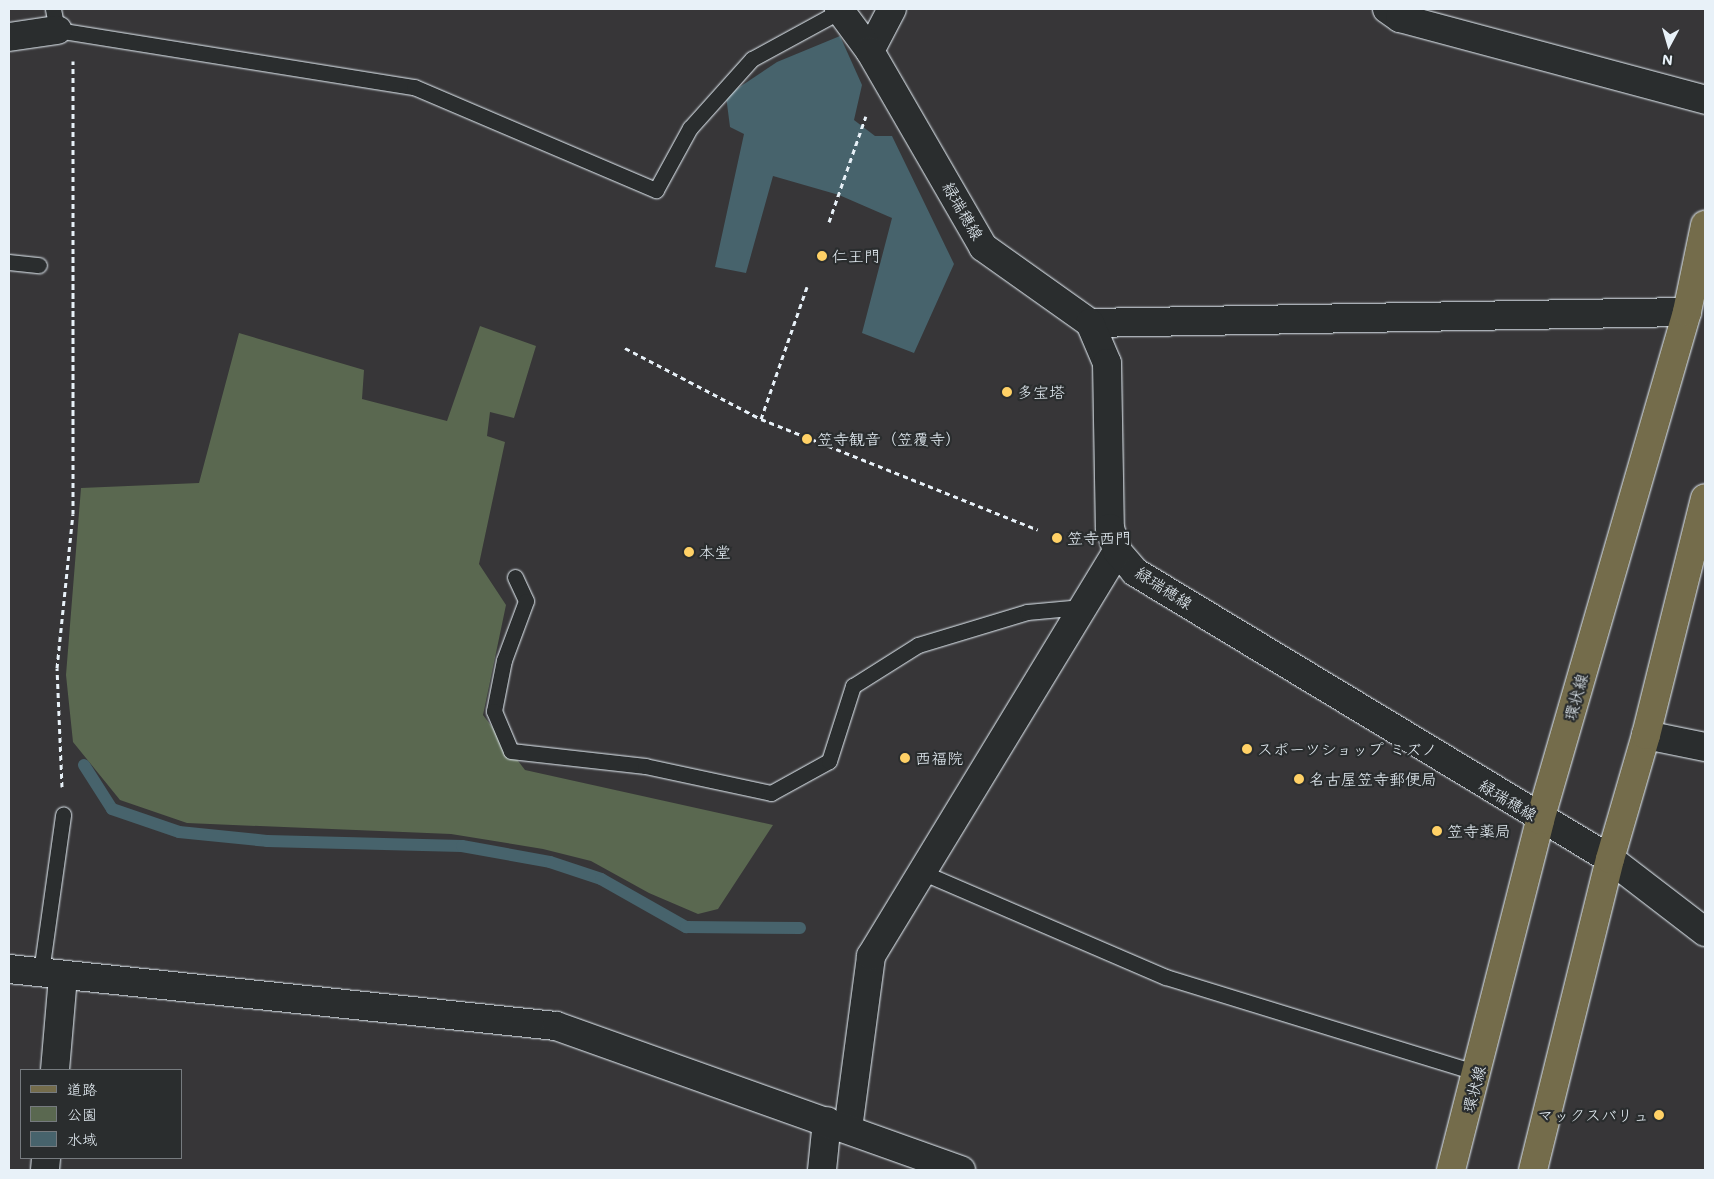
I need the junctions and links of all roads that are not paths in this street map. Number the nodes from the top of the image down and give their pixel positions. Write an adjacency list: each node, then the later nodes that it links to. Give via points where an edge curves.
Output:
1 (892, 9): 6 (street)
2 (1387, 9): 7 (street, via 1400,18)
3 (839, 10): 4 (lane, via 752,58 690,128 656,190 414,87); 6 (street, 緑瑞穂線)
4 (61, 24): 5 (street)
5 (9, 37)
6 (870, 51): 12 (street, 緑瑞穂線, via 983,247)
7 (1705, 100)
8 (1705, 225): 11 (main road, 環状線)
9 (9, 262): 10 (lane)
10 (39, 265)
11 (1687, 312): 12 (street); 20 (main road, 環状線)
12 (1090, 323): 14 (street, 緑瑞穂線, via 1107,363 1110,528)
13 (1705, 498): 17 (main road)
14 (1117, 551): 16 (street); 20 (street, 緑瑞穂線, via 1135,572)
15 (515, 577): 16 (lane, via 526,600 504,660 494,711 510,751 645,766 771,793 829,761 853,686 918,645 1027,612)
16 (1082, 608): 22 (street)
17 (1646, 735): 18 (street); 21 (main road)
18 (1705, 747)
19 (63, 815): 25 (lane)
20 (1540, 820): 21 (street, 緑瑞穂線); 27 (main road, 環状線)
21 (1610, 859): 23 (street, 緑瑞穂線); 32 (main road)
22 (924, 873): 27 (lane, via 1166,977); 28 (street, via 871,956)
23 (1705, 932)
24 (9, 969): 25 (street)
25 (52, 974): 26 (street); 28 (street, via 556,1026)
26 (55, 1069)
27 (1478, 1072): 31 (main road, 環状線)
28 (837, 1125): 29 (street); 30 (street)
29 (822, 1170)
30 (961, 1170)
31 (1451, 1170)
32 (1533, 1170)

